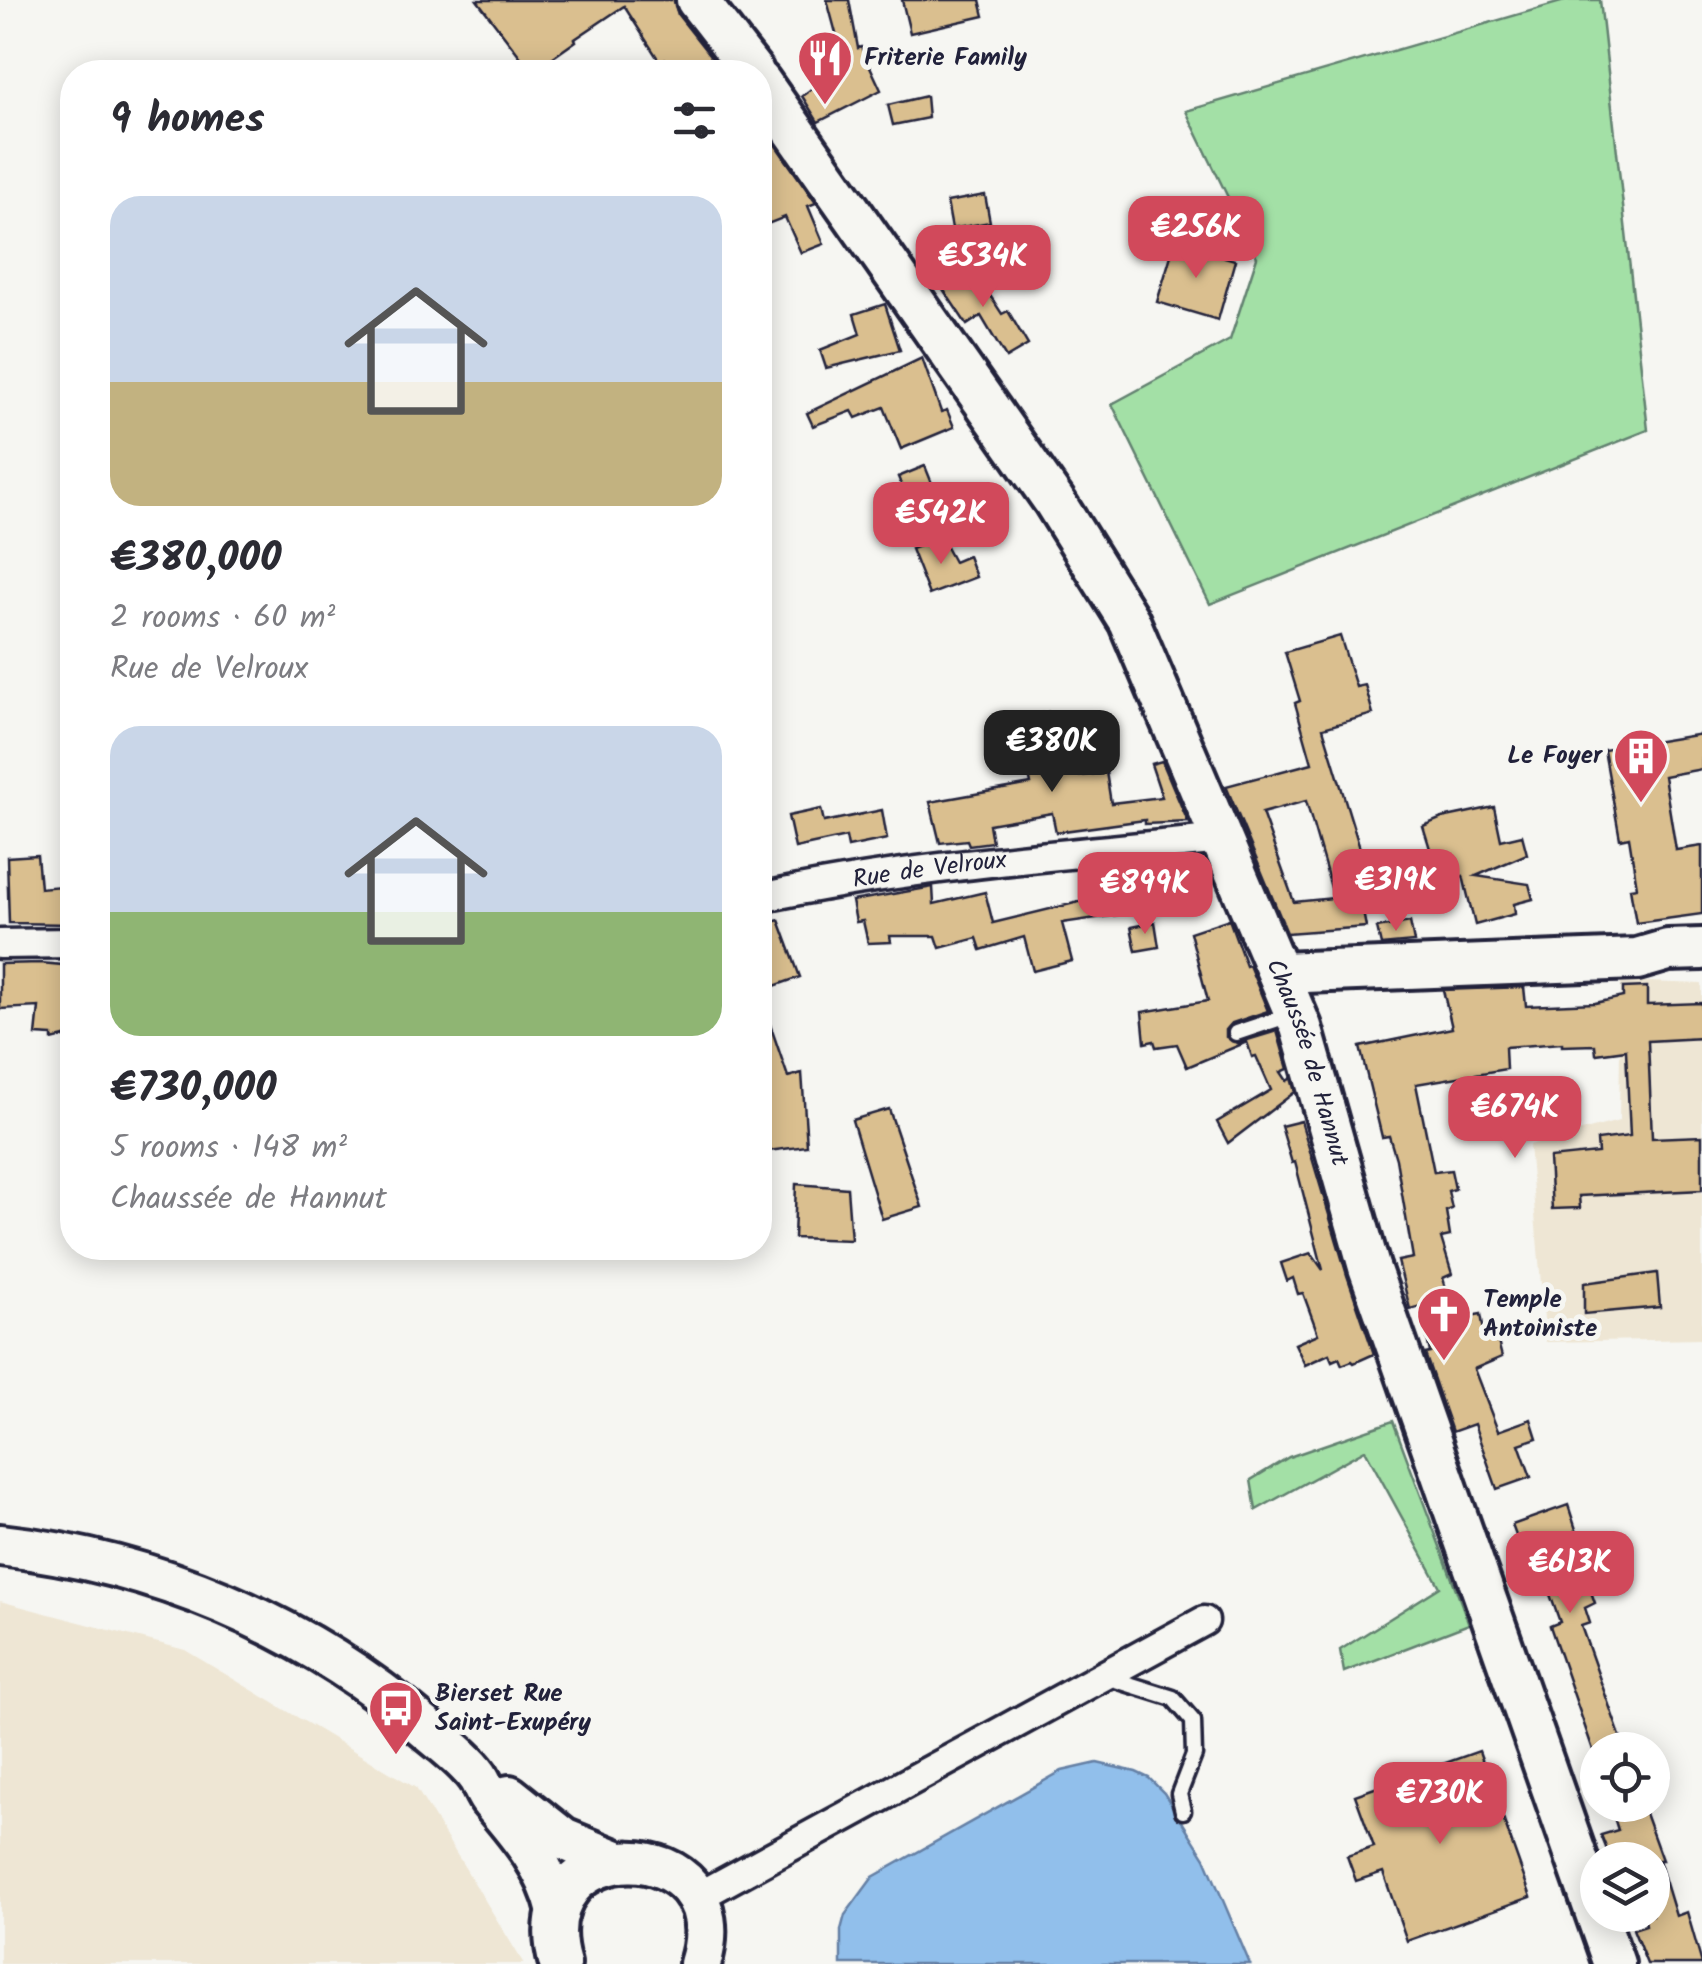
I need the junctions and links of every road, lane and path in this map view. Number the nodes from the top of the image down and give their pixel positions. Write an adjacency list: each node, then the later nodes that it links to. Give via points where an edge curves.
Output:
1 (697, 0): 2 (main road)
2 (744, 60)
3 (772, 99): 4 (main road, Chaussée de Hannut, via 1054,501 1129,621)
4 (1222, 839): 5 (street, Rue de Velroux, via 966,862); 11 (main road, Chaussée de Hannut)
5 (772, 895)
6 (60, 943): 7 (street)
7 (0, 944)
8 (1702, 948): 9 (main road)
9 (1637, 959): 10 (main road, via 1667,971); 11 (main road)
10 (1702, 970)
11 (1279, 973): 12 (main road, Chaussée de Hannut)
12 (1296, 1012): 13 (lane); 24 (main road, Chaussée de Hannut, via 1369,1267)
13 (1236, 1034)
14 (0, 1545): 17 (main road, via 130,1570 256,1618 376,1690)
15 (1204, 1620): 16 (street)
16 (1103, 1676): 18 (lane, via 1173,1698 1193,1721 1194,1756 1179,1794); 20 (street)
17 (480, 1780): 19 (main road, via 495,1784 578,1848); 21 (main road, via 545,1872)
18 (1182, 1811)
19 (617, 1861): 20 (main road, via 671,1871); 21 (main road, via 580,1878)
20 (696, 1898): 23 (main road, via 704,1922)
21 (558, 1912): 22 (main road)
22 (560, 1964)
23 (700, 1964)
24 (1614, 1964)

